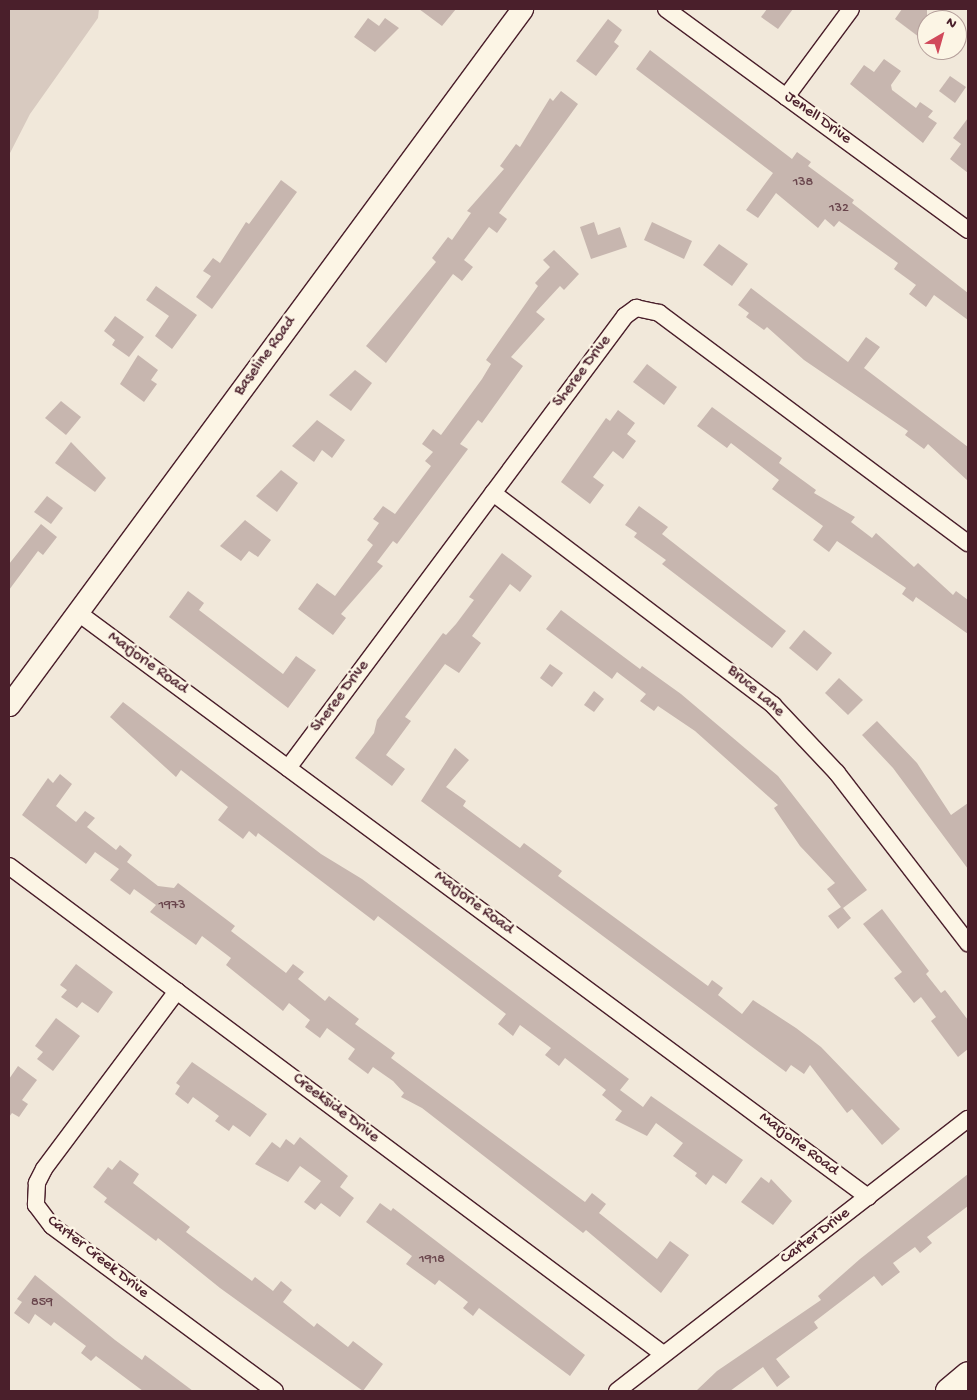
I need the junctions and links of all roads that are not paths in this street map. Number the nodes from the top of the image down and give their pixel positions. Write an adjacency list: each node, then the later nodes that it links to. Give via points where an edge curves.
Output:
1 (522, 9): 8 (street, Baseline Road)
2 (666, 9): 4 (street, Jenell Drive)
3 (851, 9): 4 (street)
4 (786, 97): 5 (street, Jenell Drive)
5 (968, 230)
6 (493, 493): 7 (street, Sheree Drive, via 624,316 647,308); 10 (street, Sheree Drive); 12 (street, Bruce Lane, via 773,705 837,773)
7 (968, 543)
8 (77, 612): 9 (street, Baseline Road); 10 (street, Marjorie Road)
9 (9, 705)
10 (288, 768): 15 (street, Marjorie Road)
11 (9, 866): 13 (street, Creekside Drive)
12 (968, 943)
13 (177, 991): 16 (street, Creekside Drive); 18 (street, Carter Creek Drive, via 44,1169 37,1183 36,1206 52,1226)
14 (968, 1118): 15 (street, Carter Drive)
15 (868, 1197): 16 (street, Carter Drive)
16 (662, 1353): 19 (street)
17 (968, 1374): 20 (main road)
18 (275, 1391)
19 (617, 1391)
20 (948, 1391)

